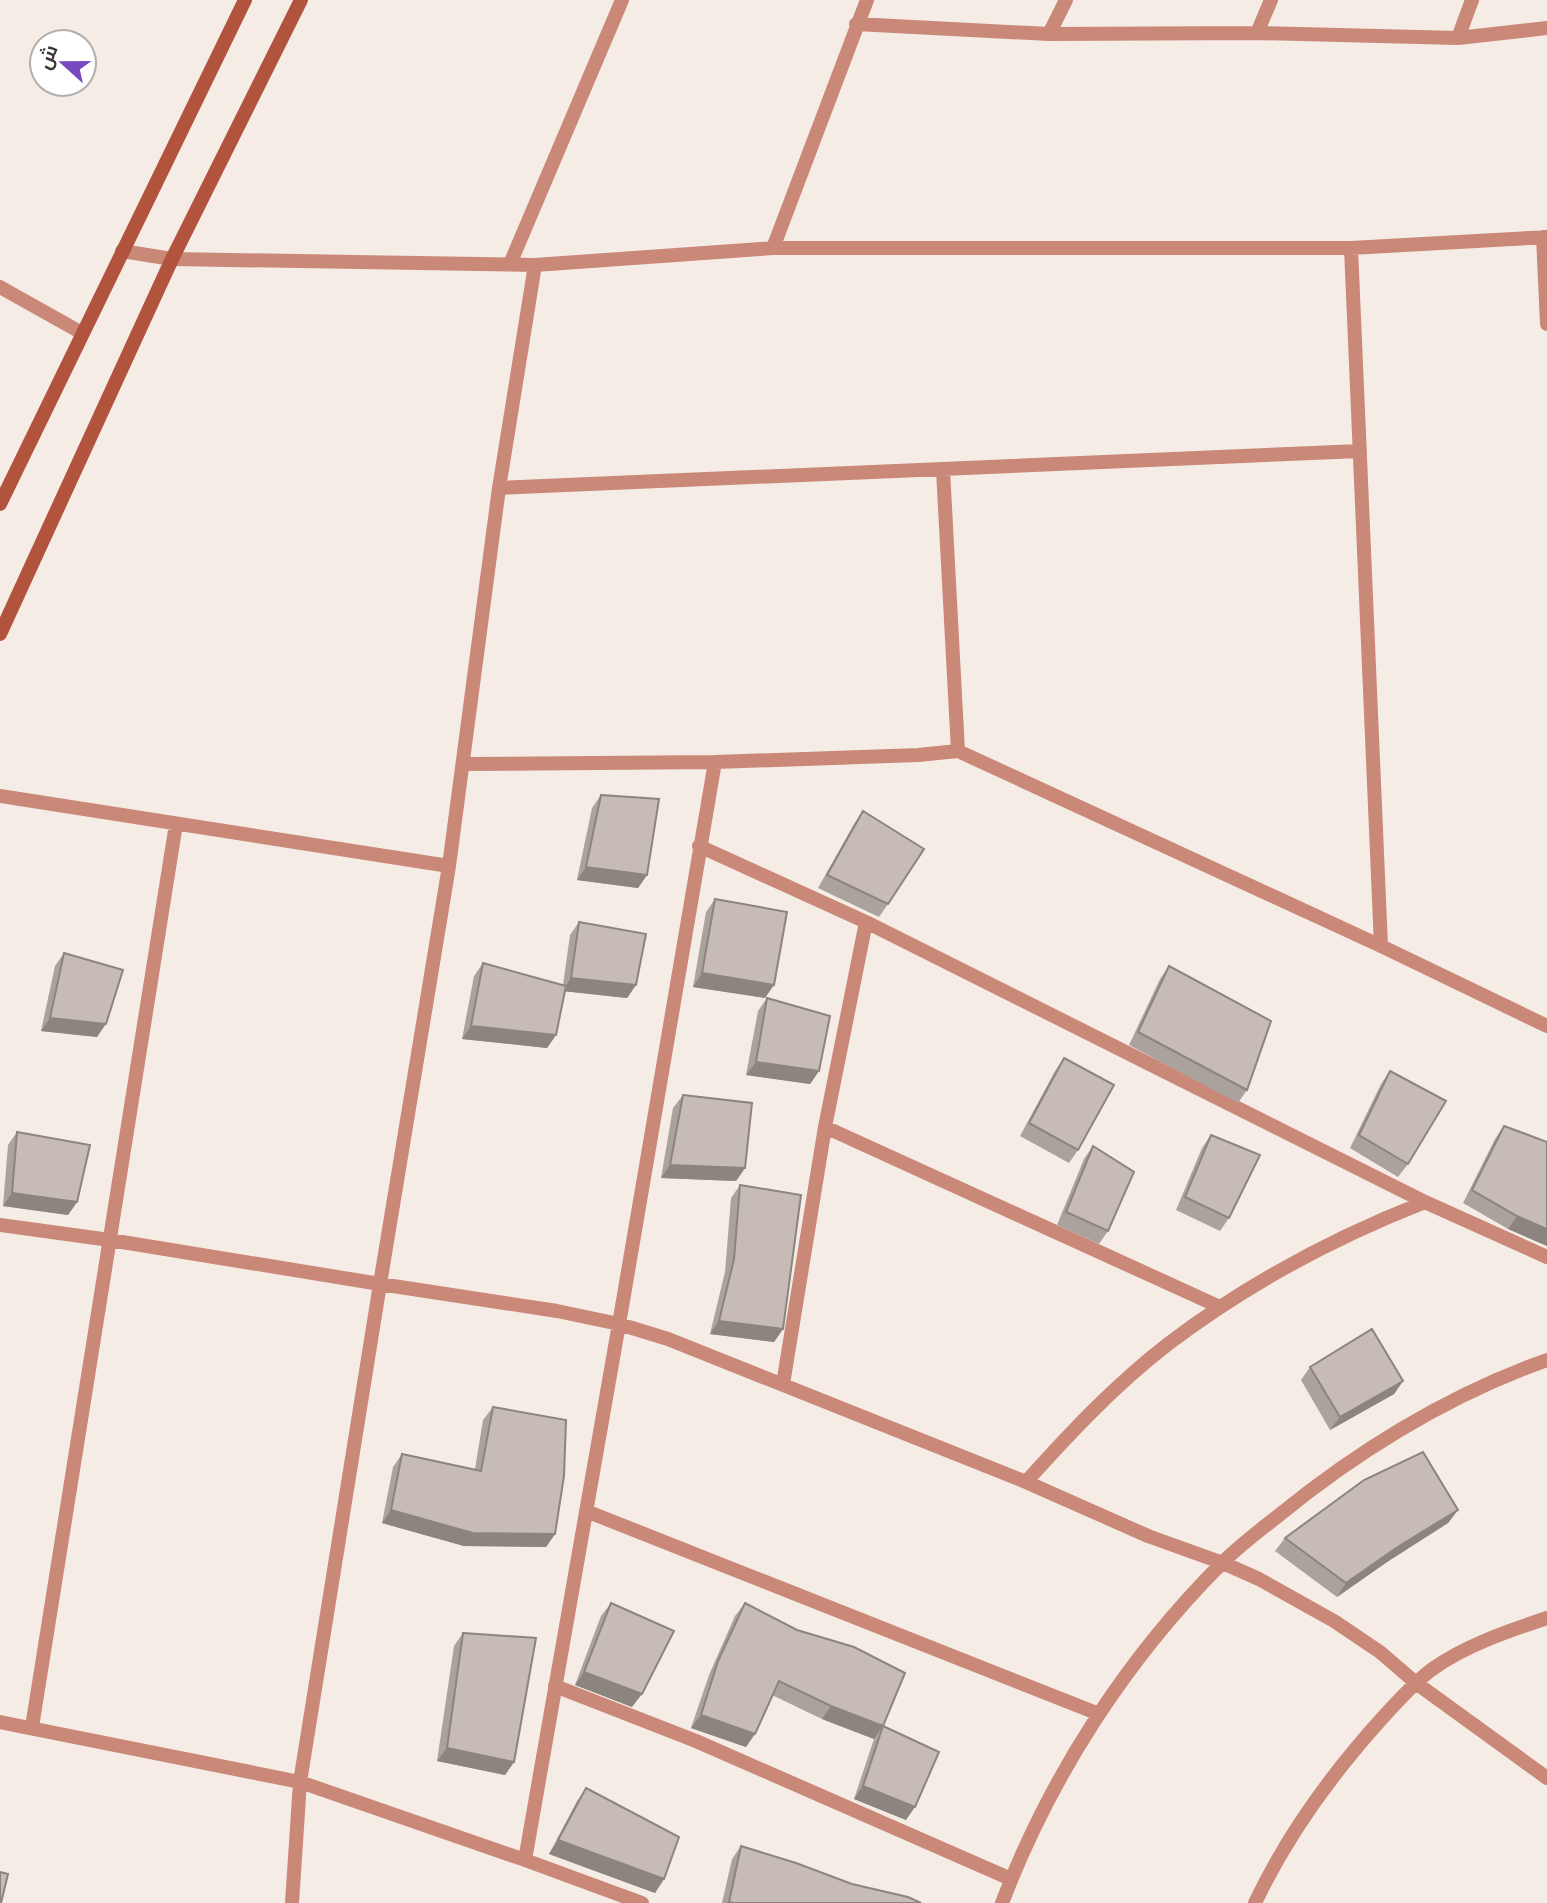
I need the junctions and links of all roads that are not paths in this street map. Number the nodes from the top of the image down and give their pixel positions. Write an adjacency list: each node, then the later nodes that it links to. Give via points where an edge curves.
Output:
1 (245, 0): 16 (main road)
2 (302, 0): 17 (main road)
3 (622, 0): 18 (street)
4 (867, 0): 8 (street)
5 (1066, 0): 11 (street)
6 (1271, 0): 10 (street)
7 (1472, 0): 12 (street)
8 (856, 24): 11 (street); 14 (street)
9 (1547, 28): 12 (street)
10 (1257, 33): 11 (street); 12 (street)
11 (1049, 34)
12 (1458, 38)
13 (1545, 237): 15 (street); 21 (street)
14 (773, 248): 15 (street); 19 (street)
15 (1351, 248): 23 (street)
16 (122, 251): 17 (street); 22 (main road)
17 (172, 259): 18 (street); 27 (main road)
18 (510, 264): 19 (street)
19 (535, 265): 25 (street)
20 (0, 287): 22 (street)
21 (1547, 324)
22 (82, 333): 26 (main road)
23 (1360, 451): 24 (street); 36 (street)
24 (943, 470): 25 (street); 28 (street)
25 (499, 488): 30 (street)
26 (0, 504)
27 (0, 634)
28 (958, 751): 29 (street); 36 (street)
29 (715, 762): 30 (street); 33 (street)
30 (463, 764): 34 (street)
31 (0, 796): 32 (street)
32 (176, 824): 34 (street); 41 (street)
33 (699, 846): 35 (street); 45 (street)
34 (449, 866): 43 (street)
35 (866, 922): 38 (street); 39 (street)
36 (1381, 946): 37 (street)
37 (1547, 1026)
38 (825, 1127): 44 (street); 47 (street)
39 (1425, 1202): 42 (street); 44 (street, via 1319,1248)
40 (0, 1224): 41 (street)
41 (110, 1240): 43 (street); 56 (street)
42 (1547, 1257)
43 (380, 1284): 45 (street); 58 (street)
44 (1220, 1307): 48 (street, via 1117,1388)
45 (619, 1324): 47 (street); 49 (street)
46 (1547, 1360): 50 (street, via 1469,1392 1363,1452)
47 (783, 1384): 48 (street)
48 (1026, 1482): 50 (street, via 1148,1536)
49 (586, 1511): 53 (street); 54 (street)
50 (1223, 1563): 52 (street, via 1334,1621); 54 (street, via 1168,1623)
51 (1547, 1618): 52 (street, via 1457,1654)
52 (1416, 1683): 57 (street); 64 (street, via 1342,1765 1286,1847)
53 (555, 1686): 59 (street); 60 (street, via 696,1741)
54 (1099, 1714): 60 (street, via 1060,1778)
55 (0, 1722): 56 (street)
56 (32, 1727): 58 (street)
57 (1547, 1778)
58 (300, 1782): 59 (street); 61 (street)
59 (525, 1860): 62 (street)
60 (1011, 1879): 63 (street)
61 (292, 1903)
62 (642, 1903)
63 (1002, 1903)
64 (1255, 1903)

